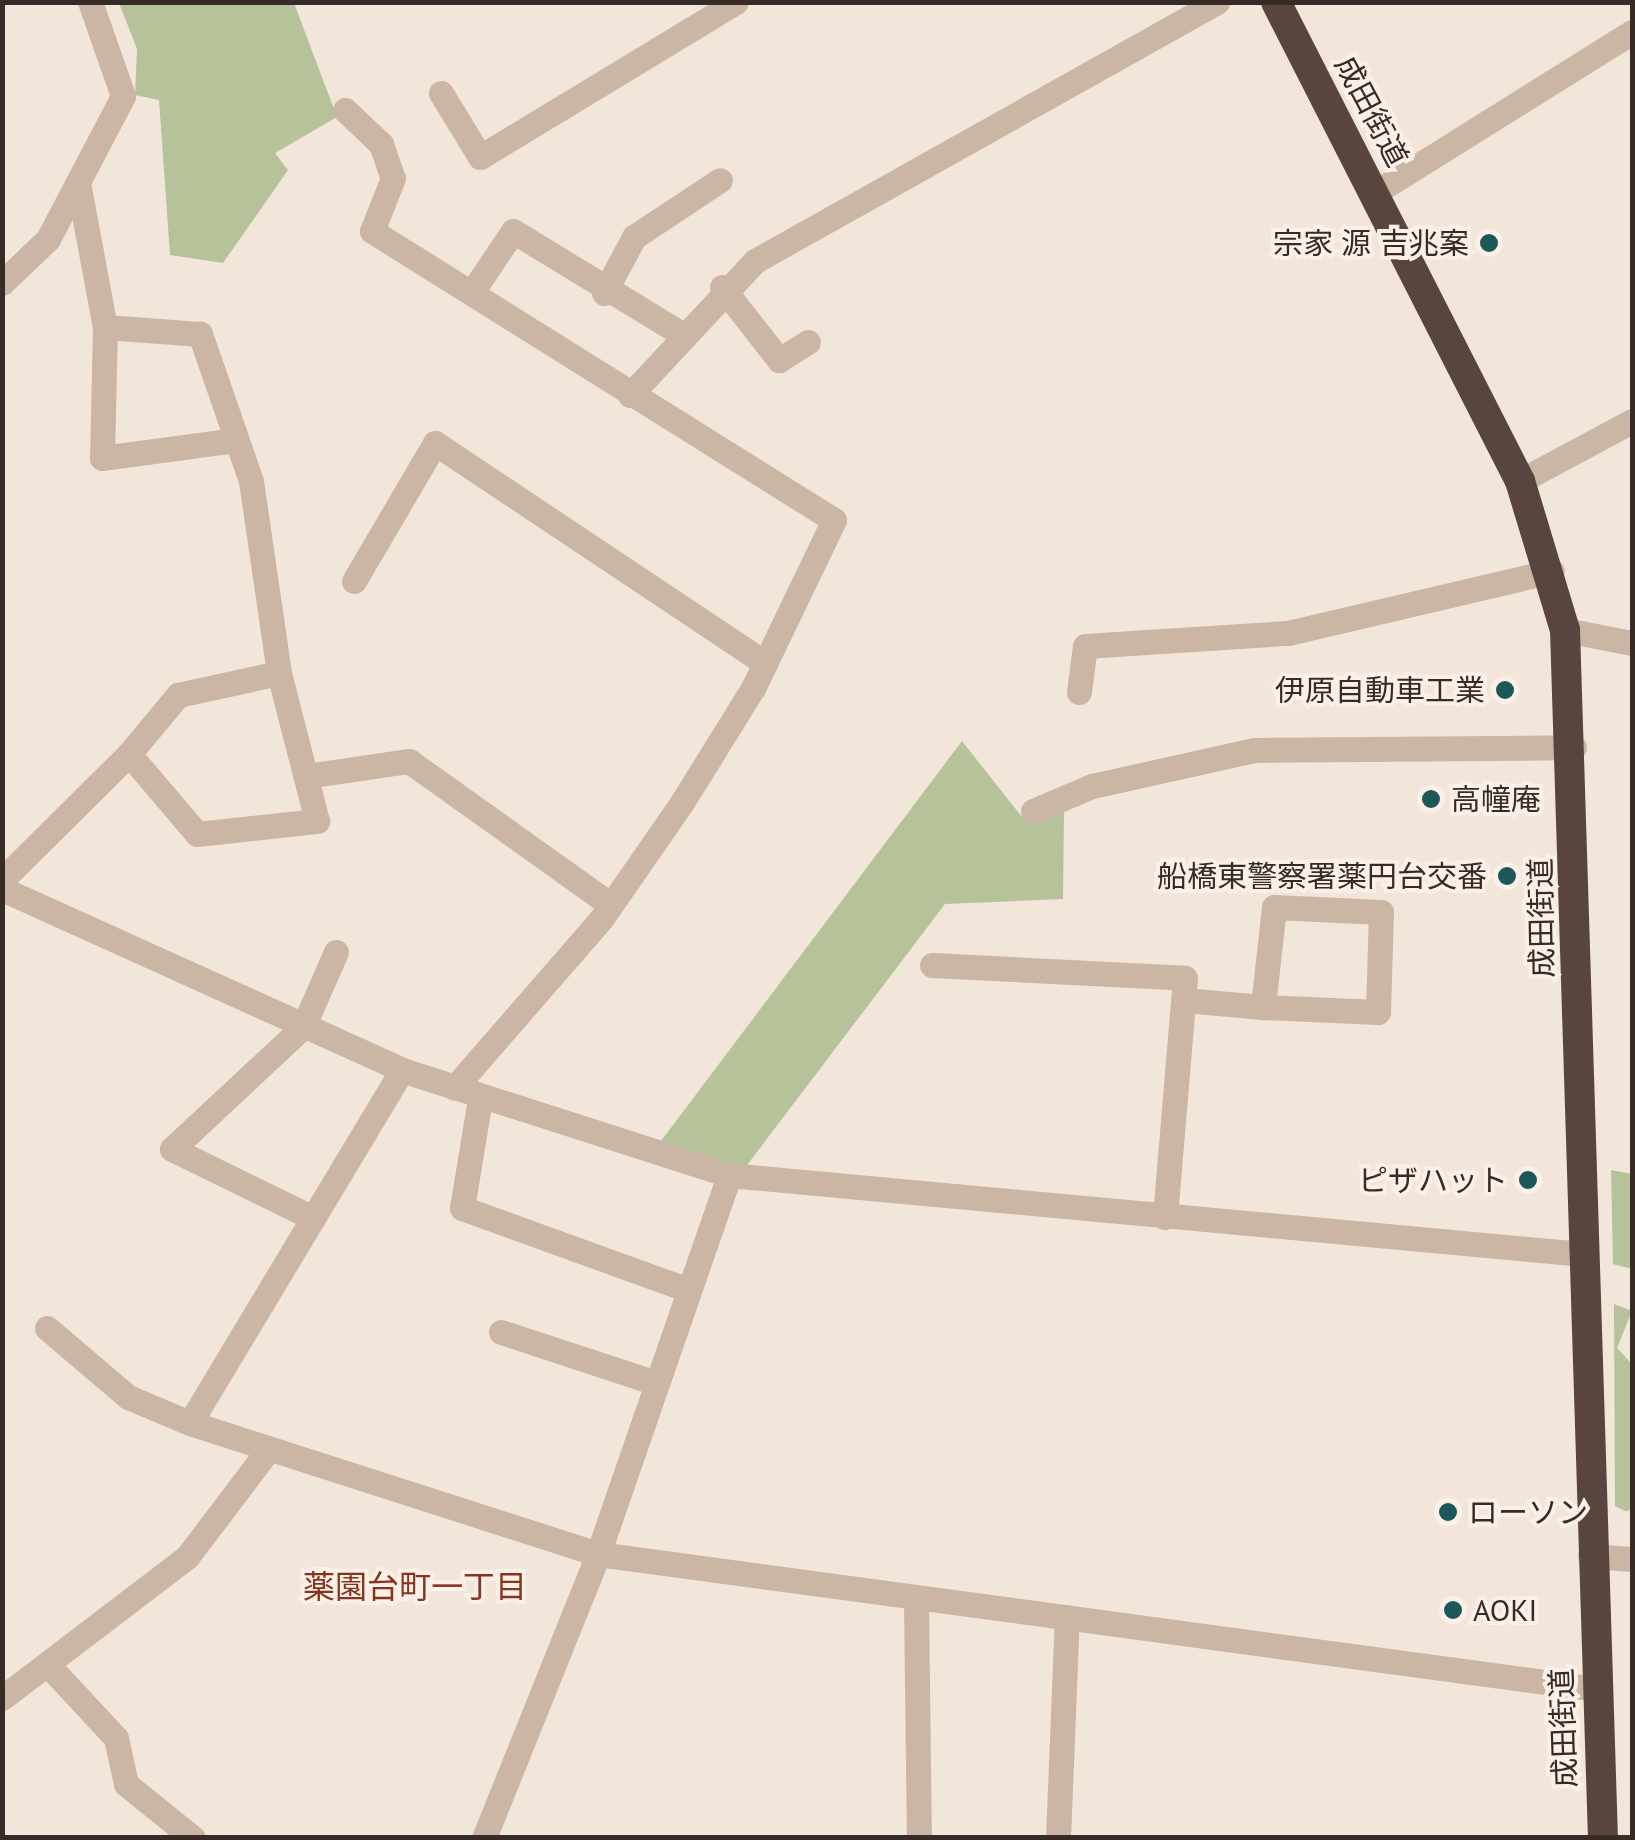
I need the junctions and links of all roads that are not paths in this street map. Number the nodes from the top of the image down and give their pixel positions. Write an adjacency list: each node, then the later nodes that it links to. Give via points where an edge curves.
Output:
1 (90, 2): 9 (street, via 123,96)
2 (736, 2): 6 (street, via 480,157)
3 (1217, 2): 12 (street)
4 (1276, 2): 10 (highway, 成田街道)
5 (1632, 32): 10 (street)
6 (441, 93)
7 (344, 110): 13 (street, via 381,144 393,178 372,231)
8 (720, 180): 14 (street, via 634,236)
9 (78, 182): 11 (street, via 48,239); 15 (street)
10 (1376, 192): 21 (highway, 成田街道)
11 (2, 283)
12 (722, 287): 16 (street); 17 (street, via 779,360)
13 (472, 292): 14 (street, via 513,231); 18 (street)
14 (604, 293): 16 (street)
15 (105, 327): 20 (street, via 200,334); 20 (street, via 102,458)
16 (680, 333): 18 (street)
17 (808, 342)
18 (630, 395): 26 (street, via 834,520)
19 (1632, 421): 21 (street)
20 (235, 440): 27 (street, via 250,481)
21 (1520, 481): 22 (highway, 成田街道)
22 (1552, 571): 24 (highway, 成田街道); 28 (street, via 1288,634 1085,646)
23 (354, 581): 26 (street, via 435,443)
24 (1565, 630): 25 (street); 29 (highway, 成田街道)
25 (1632, 643)
26 (765, 663): 35 (street)
27 (279, 673): 30 (street, via 178,695); 31 (street)
28 (1079, 692)
29 (1574, 746): 32 (street, via 1254,750 1092,786); 47 (highway, 成田街道)
30 (129, 754): 31 (street, via 197,834 317,821); 33 (street)
31 (307, 776): 35 (street, via 409,761)
32 (1033, 811)
33 (2, 880)
34 (2, 889): 40 (street)
35 (611, 905): 42 (street)
36 (336, 952): 40 (street)
37 (932, 965): 38 (street, via 1185,978)
38 (1182, 1000): 39 (street); 45 (street)
39 (1263, 1007): 39 (street, via 1274,906 1381,912 1378,1012)
40 (303, 1027): 41 (street); 46 (street, via 172,1150)
41 (402, 1070): 42 (street); 46 (street)
42 (454, 1088): 43 (street)
43 (480, 1099): 44 (street); 48 (street, via 462,1208)
44 (729, 1175): 45 (street); 48 (street)
45 (1166, 1217): 47 (street)
46 (313, 1218): 52 (street)
47 (1582, 1254): 55 (highway, 成田街道)
48 (689, 1290): 51 (street)
49 (47, 1328): 52 (street, via 128,1397)
50 (502, 1332): 51 (street)
51 (656, 1383): 54 (street)
52 (190, 1423): 53 (street)
53 (266, 1453): 54 (street); 59 (street, via 187,1557)
54 (598, 1554): 57 (street); 63 (street)
55 (1590, 1556): 56 (street); 60 (highway, 成田街道)
56 (1632, 1558)
57 (916, 1601): 58 (street); 64 (street)
58 (1067, 1616): 60 (street); 65 (street)
59 (48, 1666): 61 (street); 62 (street, via 116,1738 126,1784)
60 (1597, 1689): 66 (highway, 成田街道)
61 (2, 1698)
62 (193, 1838)
63 (484, 1838)
64 (920, 1838)
65 (1058, 1838)
66 (1603, 1838)

